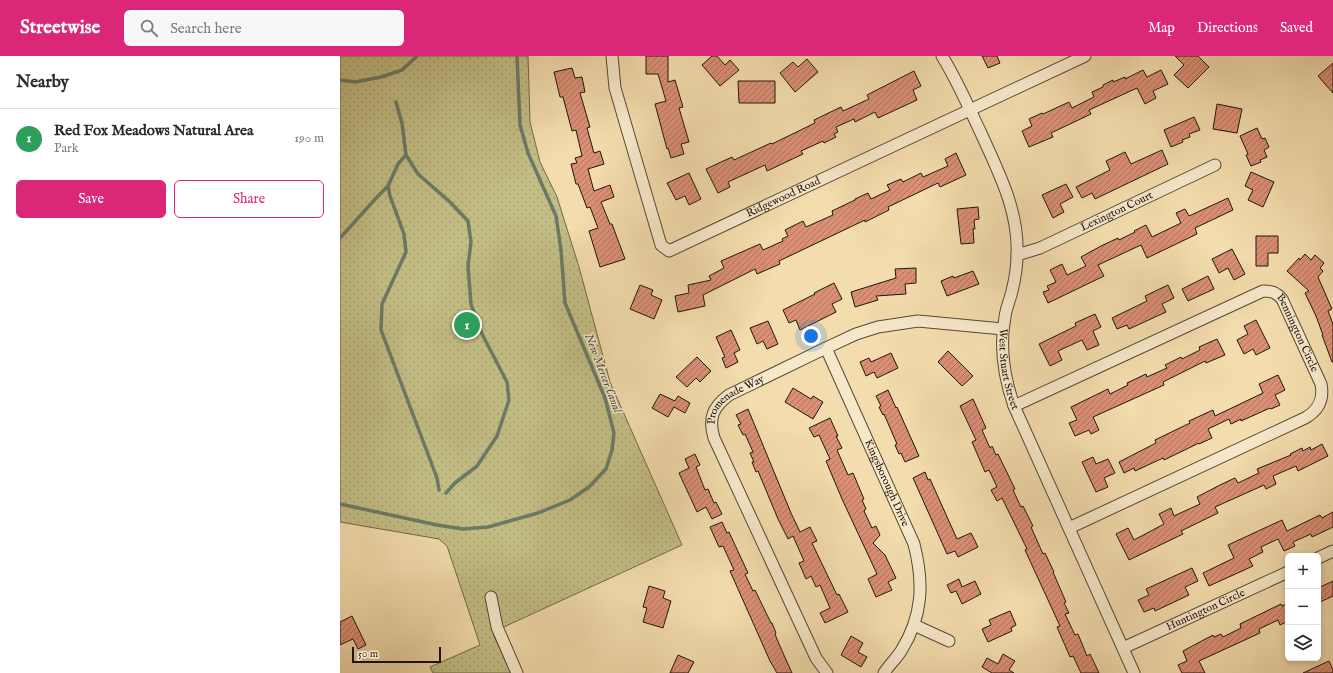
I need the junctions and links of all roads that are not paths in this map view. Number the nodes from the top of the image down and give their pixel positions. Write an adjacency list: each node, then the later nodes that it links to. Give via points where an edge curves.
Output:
1 (612, 56): 4 (street, Ridgewood Road, via 615,88 631,144 661,245 669,251)
2 (942, 56): 4 (street, West Stuart Street)
3 (1085, 56): 4 (street, Ridgewood Road)
4 (970, 109): 6 (street, West Stuart Street, via 1011,204 1015,220)
5 (1215, 165): 6 (street, Lexington Court, via 1040,248)
6 (1017, 255): 7 (street, West Stuart Street)
7 (1003, 329): 8 (street, Promenade Way, via 918,321 878,327); 9 (street, West Stuart Street, via 1004,366)
8 (826, 348): 15 (street, Kingsborough Drive, via 914,544 918,560 920,597); 19 (street, Promenade Way, via 729,395 720,402 711,421 715,440 816,658)
9 (1014, 406): 10 (street, West Stuart Street); 10 (street, Bennington Circle, via 1263,291 1270,291 1282,299 1321,384 1321,401 1317,409 1305,418)
10 (1068, 528): 17 (street, West Stuart Street)
11 (1333, 551): 12 (street)
12 (1321, 557)
13 (1285, 573): 17 (street, Huntington Circle)
14 (491, 597): 18 (street, via 497,627)
15 (914, 625): 16 (street); 20 (street, Kingsborough Drive, via 900,652)
16 (950, 641)
17 (1123, 648): 21 (street, West Stuart Street)
18 (517, 673)
19 (827, 673)
20 (884, 673)
21 (1134, 673)

